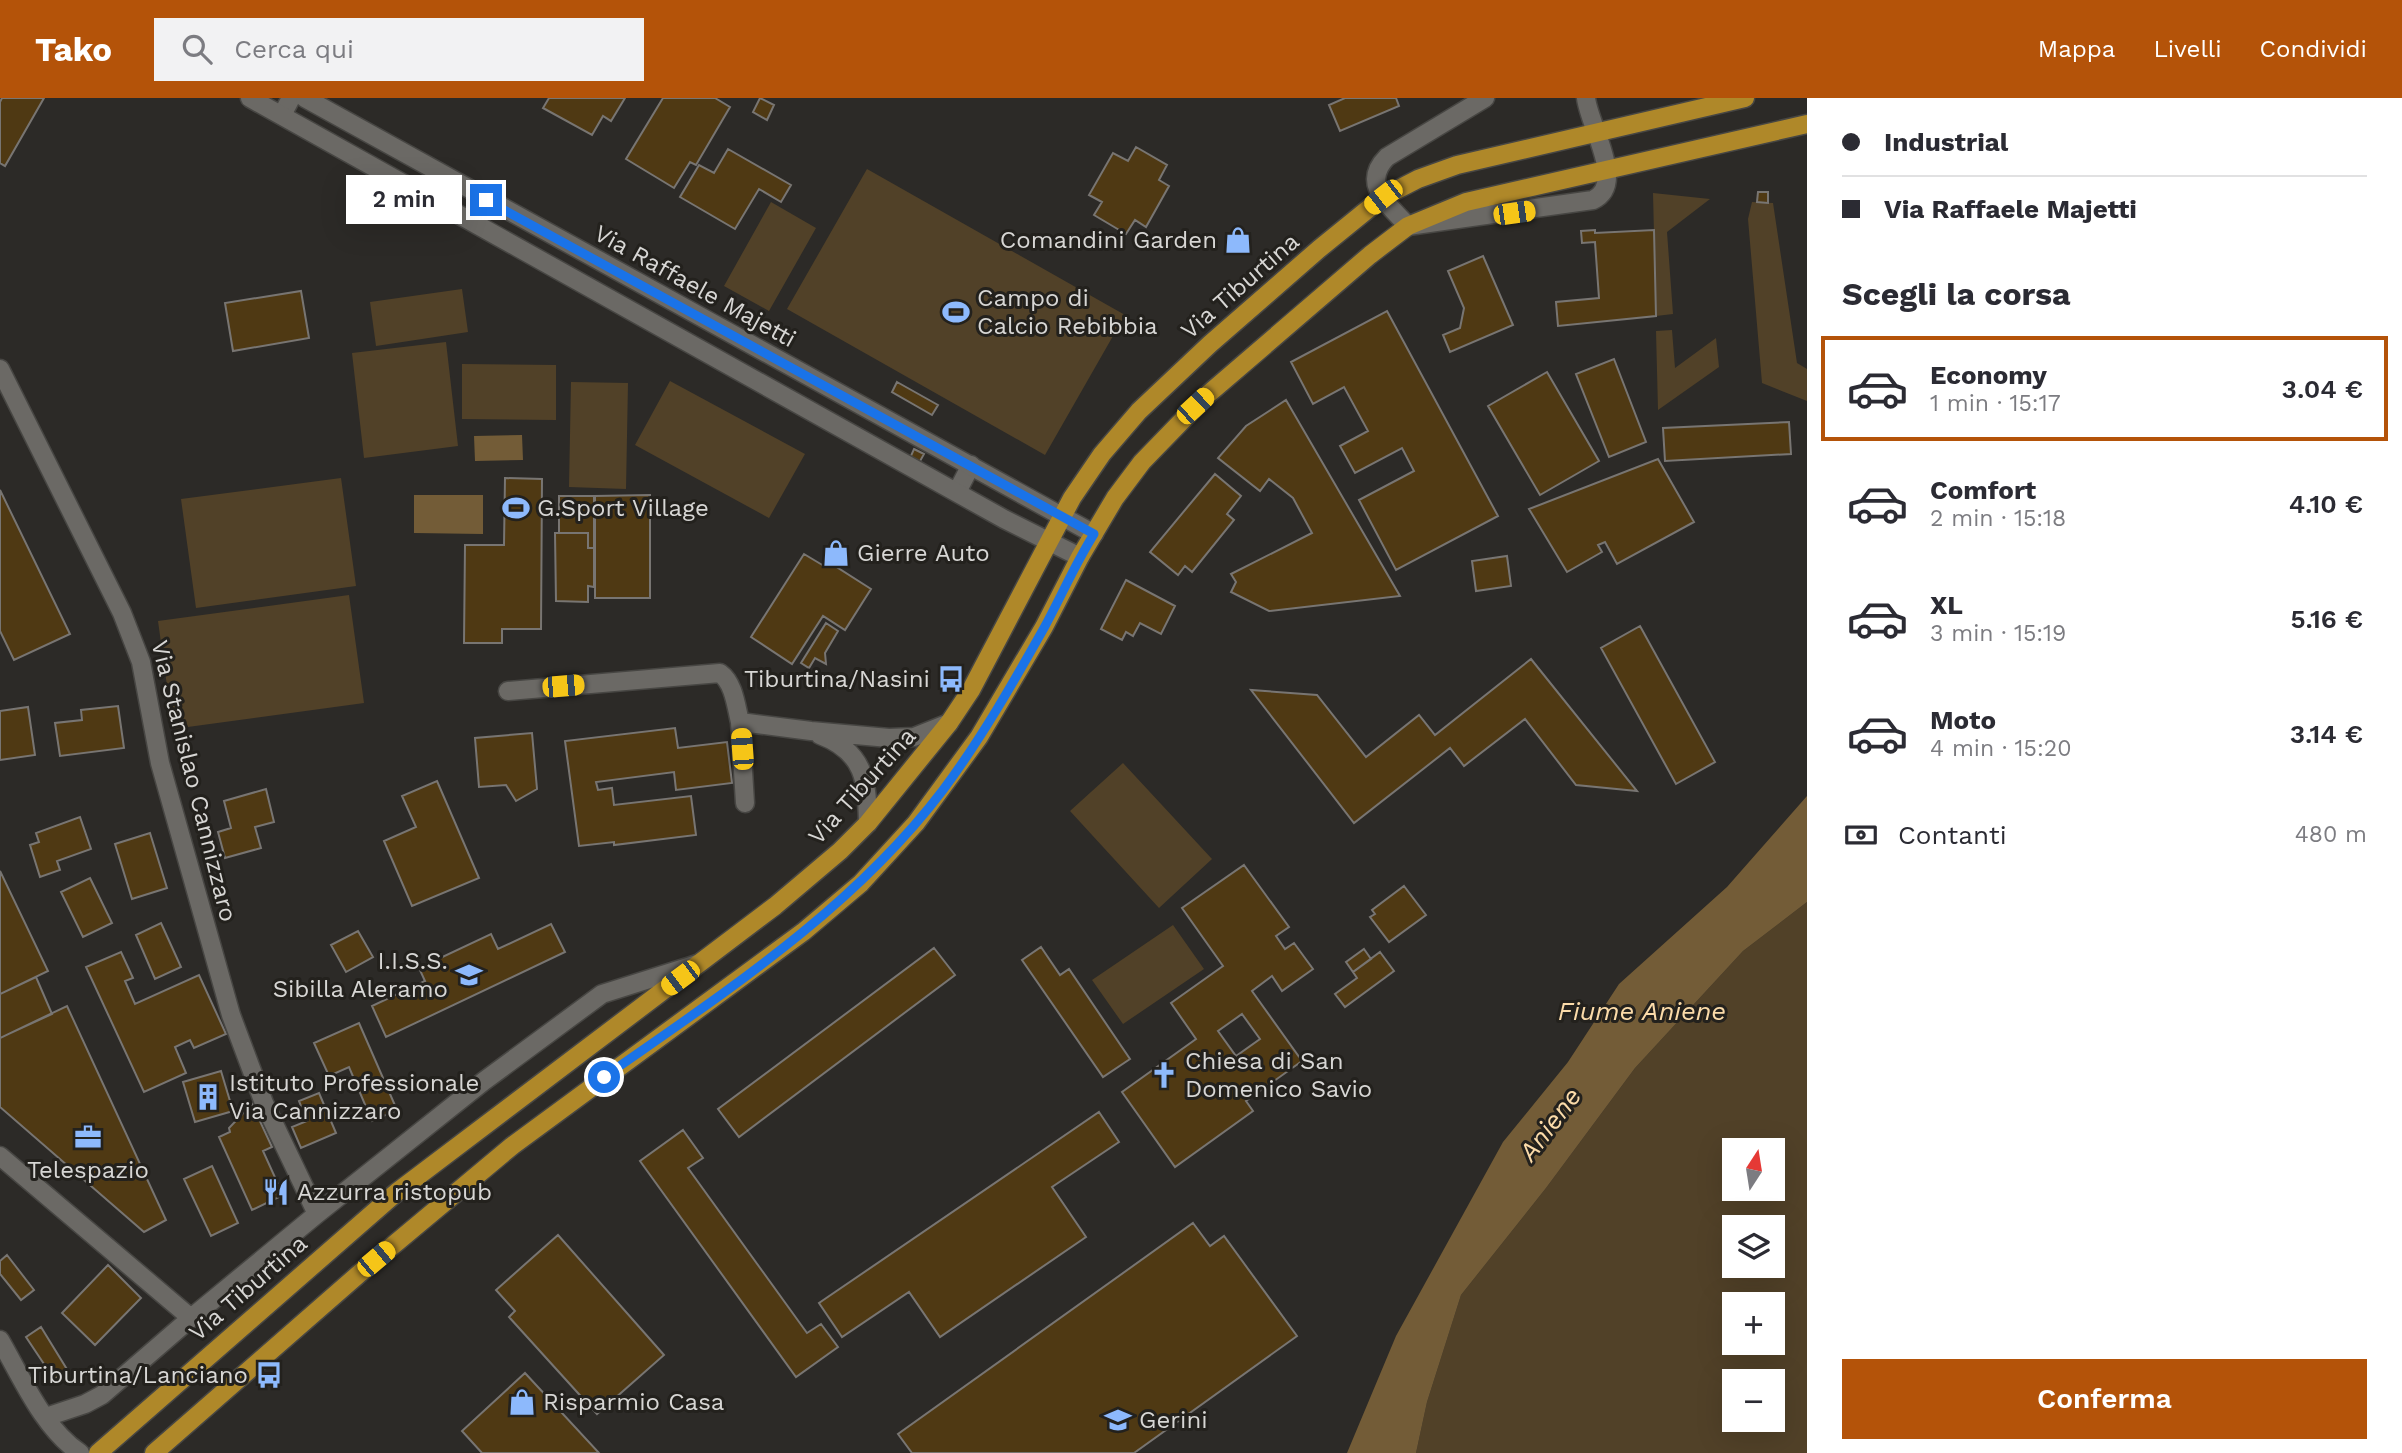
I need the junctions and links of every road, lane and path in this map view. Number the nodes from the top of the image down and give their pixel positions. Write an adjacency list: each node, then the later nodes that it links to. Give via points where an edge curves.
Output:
1 (250, 98): 7 (street, Via Raffaele Majetti)
2 (291, 98): 7 (street)
3 (304, 98): 10 (street, Via Raffaele Majetti)
4 (1485, 98): 13 (street, via 1387,156 1375,176)
5 (1745, 98): 9 (main road, Via Tiburtina)
6 (1585, 101): 9 (street)
7 (282, 116): 12 (street, Via Raffaele Majetti)
8 (1807, 124): 11 (main road)
9 (1595, 132): 11 (street); 13 (main road, Via Tiburtina, via 1457,165)
10 (414, 160): 12 (street); 16 (street, Via Raffaele Majetti)
11 (1607, 168): 14 (main road, via 1466,202); 14 (street, via 1607,188 1593,200)
12 (403, 181): 17 (street, Via Raffaele Majetti)
13 (1383, 197): 14 (street); 18 (main road, Via Tiburtina, via 1210,344 1139,411 1102,454)
14 (1408, 226): 19 (main road, via 1272,337 1178,422 1128,480)
15 (0, 369): 30 (street, Via Stanislao Cannizzaro, via 137,648 162,772 231,1015 264,1103)
16 (971, 465): 17 (street); 18 (street, Via Raffaele Majetti)
17 (957, 492): 20 (street, Via Raffaele Majetti)
18 (1062, 515): 19 (street, Via Raffaele Majetti); 20 (main road, Via Tiburtina)
19 (1094, 534): 21 (main road)
20 (1048, 541): 21 (street, Via Raffaele Majetti); 24 (main road, Via Tiburtina, via 971,690)
21 (1080, 557): 36 (main road, via 979,737 930,806 861,883 803,932 512,1146)
22 (508, 691): 23 (street, via 720,673 731,686)
23 (740, 722): 25 (street); 26 (street)
24 (949, 723): 25 (street, via 914,737); 27 (main road, Via Tiburtina)
25 (811, 732): 27 (street, via 840,744 858,762 866,786)
26 (745, 803)
27 (868, 823): 28 (main road, Via Tiburtina, via 813,876)
28 (702, 962): 30 (street, Via Tiburtina, via 602,994); 35 (main road, Via Tiburtina, via 397,1192)
29 (0, 1156): 31 (street)
30 (317, 1214): 31 (street, Via Tiburtina)
31 (191, 1318): 33 (street, Via Tiburtina, via 102,1395)
32 (0, 1340): 33 (street)
33 (46, 1416): 34 (street)
34 (80, 1453)
35 (98, 1453)
36 (154, 1453)

